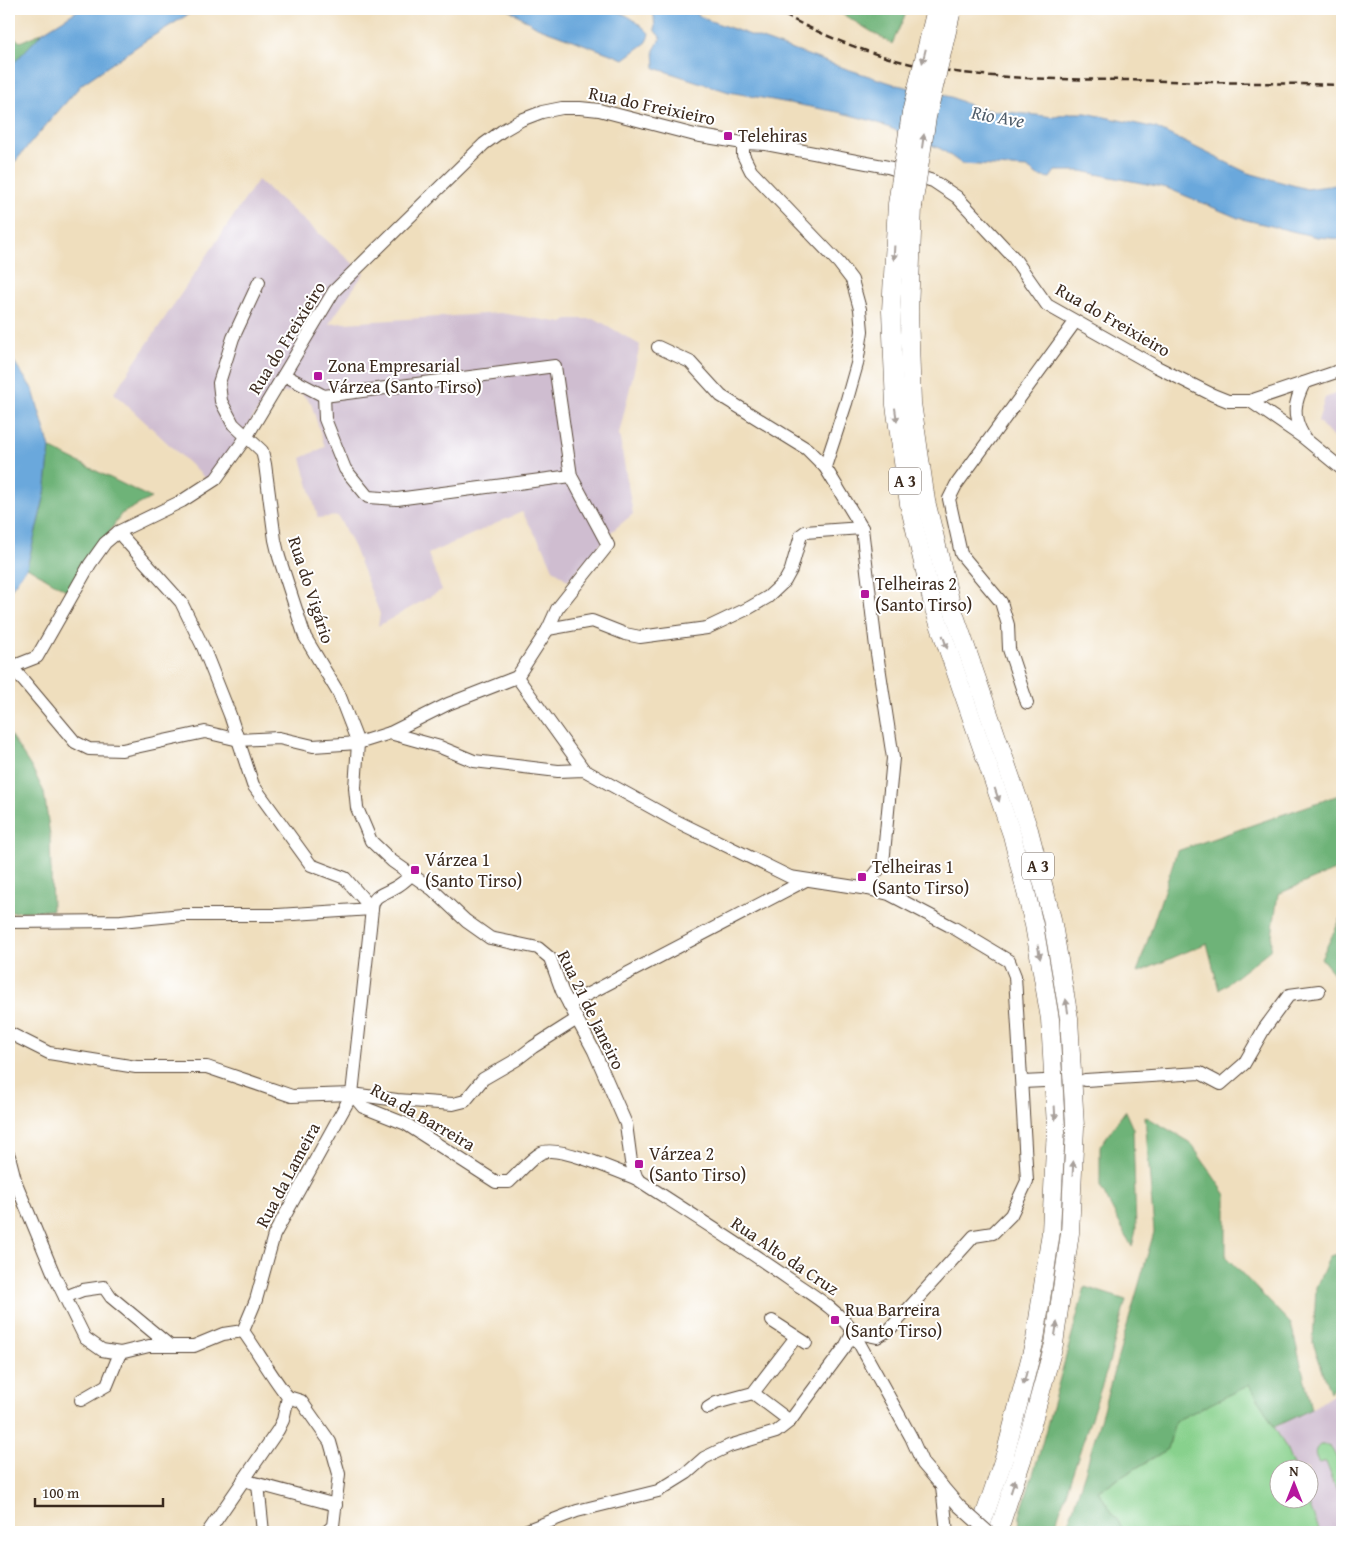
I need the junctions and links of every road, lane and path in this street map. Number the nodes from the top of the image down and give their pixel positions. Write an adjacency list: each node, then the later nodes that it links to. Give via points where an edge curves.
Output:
1 (947, 10): 3 (highway, A 3, bridge, via 911,113)
2 (743, 143): 5 (street, Rua do Freixieiro, via 766,144 888,167 934,181 957,198 1008,252 1046,305); 8 (street, Rua do Freixieiro, via 580,108 542,112 521,120 484,144 334,291); 14 (street, via 743,154 751,171 852,280 860,309 862,331 857,364)
3 (905, 205): 62 (highway, A 3, one-way to 62, via 891,330 894,405 909,504 934,608 1012,835 1034,925 1050,1018 1056,1127 1051,1232 1035,1340 1005,1455); 64 (highway, A 3, one-way to 3, via 1054,1344 1070,1233 1075,1127 1069,1018 1052,919 1029,830 951,604 926,501 912,403)
4 (260, 282): 12 (street, Rua do Vigário, via 233,338 219,383 221,401 232,424)
5 (1075, 322): 11 (street, Rua do Freixieiro, via 1213,395 1228,401); 22 (street, via 949,499 960,554 1001,602 1008,625 1009,650)
6 (658, 346): 14 (street, via 690,362 721,396 807,449)
7 (1342, 370): 9 (street)
8 (284, 375): 10 (street); 12 (street, Rua do Freixieiro)
9 (1304, 383): 11 (street); 13 (street, via 1295,406 1296,423)
10 (324, 396): 16 (street, via 325,419 345,469 368,497 397,499); 16 (street, via 555,366)
11 (1250, 401): 13 (street)
12 (247, 436): 18 (street, Rua do Freixieiro, via 216,479); 25 (street, Rua do Vigário, via 262,451 279,558 305,637 339,694)
13 (1304, 438): 15 (street)
14 (826, 467): 17 (street)
15 (1342, 469)
16 (571, 476): 19 (street, via 608,544 557,609)
17 (862, 528): 19 (street, via 805,532 801,535 785,581 768,597 706,628 640,637 592,621); 29 (street, via 893,758 883,864 871,879)
18 (118, 532): 20 (street, Rua do Freixieiro, via 105,543 90,564 37,656); 24 (street, via 181,602 204,647)
19 (548, 629): 21 (street)
20 (11, 668): 24 (street, via 75,742 89,749 122,750 205,732)
21 (517, 677): 23 (street, via 448,704); 26 (street)
22 (1027, 703)
23 (390, 732): 25 (street); 26 (street, via 474,761 558,771)
24 (239, 740): 25 (street, via 279,738 313,746); 30 (street, via 253,785 311,865 345,878)
25 (358, 743): 27 (street, Rua 21 de Janeiro, via 357,808 371,841)
26 (584, 770): 28 (street, via 683,824 790,877)
27 (411, 875): 30 (street, via 377,896); 33 (street, Rua 21 de Janeiro, via 490,938 538,948 550,958)
28 (806, 880): 29 (street); 33 (street)
29 (868, 889): 38 (street, via 889,894 1009,961 1015,976)
30 (372, 909): 31 (street, via 278,916); 39 (street)
31 (9, 922)
32 (1319, 991): 36 (street, via 1289,995 1244,1064 1221,1084 1200,1073)
33 (569, 1004): 34 (street, Rua 21 de Janeiro)
34 (577, 1019): 39 (street, via 483,1079 465,1101 443,1104); 41 (street, Rua 21 de Janeiro, via 626,1124 631,1162)
35 (9, 1033): 39 (street, via 49,1053 136,1067 207,1067 292,1096)
36 (1085, 1080)
37 (1044, 1081): 38 (street)
38 (1022, 1082): 45 (street, via 1027,1181 1011,1215 992,1233 974,1236 890,1329 877,1337)
39 (352, 1094): 41 (street, Rua da Barreira, via 364,1107 406,1124 496,1182 509,1182 540,1153 549,1150); 44 (street, Rua da Lameira, via 274,1235 256,1300)
40 (9, 1156): 42 (street, via 16,1183)
41 (637, 1179): 45 (street, Rua Alto da Cruz, via 835,1311)
42 (65, 1297): 46 (street, via 83,1290 104,1288); 47 (street, via 85,1338 102,1350)
43 (772, 1321): 48 (street, via 801,1340)
44 (243, 1331): 46 (street, via 223,1334 194,1346); 49 (street)
45 (853, 1332): 52 (street); 55 (street, Rua Alto da Cruz, via 923,1464)
46 (170, 1346): 47 (street, via 149,1346)
47 (120, 1353): 50 (street, via 107,1385)
48 (753, 1393): 51 (street); 52 (street)
49 (288, 1397): 53 (street, via 284,1420); 56 (street, via 300,1401 330,1442 340,1474)
50 (81, 1400)
51 (708, 1408)
52 (790, 1421): 60 (street, via 776,1432 729,1446 704,1458 658,1491 577,1512)
53 (243, 1480): 54 (street); 58 (street)
54 (258, 1484): 56 (street); 59 (street)
55 (942, 1486): 61 (street); 63 (street, Rua Alto da Cruz, bridge)
56 (336, 1505): 57 (street)
57 (332, 1530)
58 (208, 1532)
59 (263, 1532)
60 (522, 1532)
61 (947, 1532)
62 (979, 1532)
63 (988, 1532)
64 (998, 1532)

